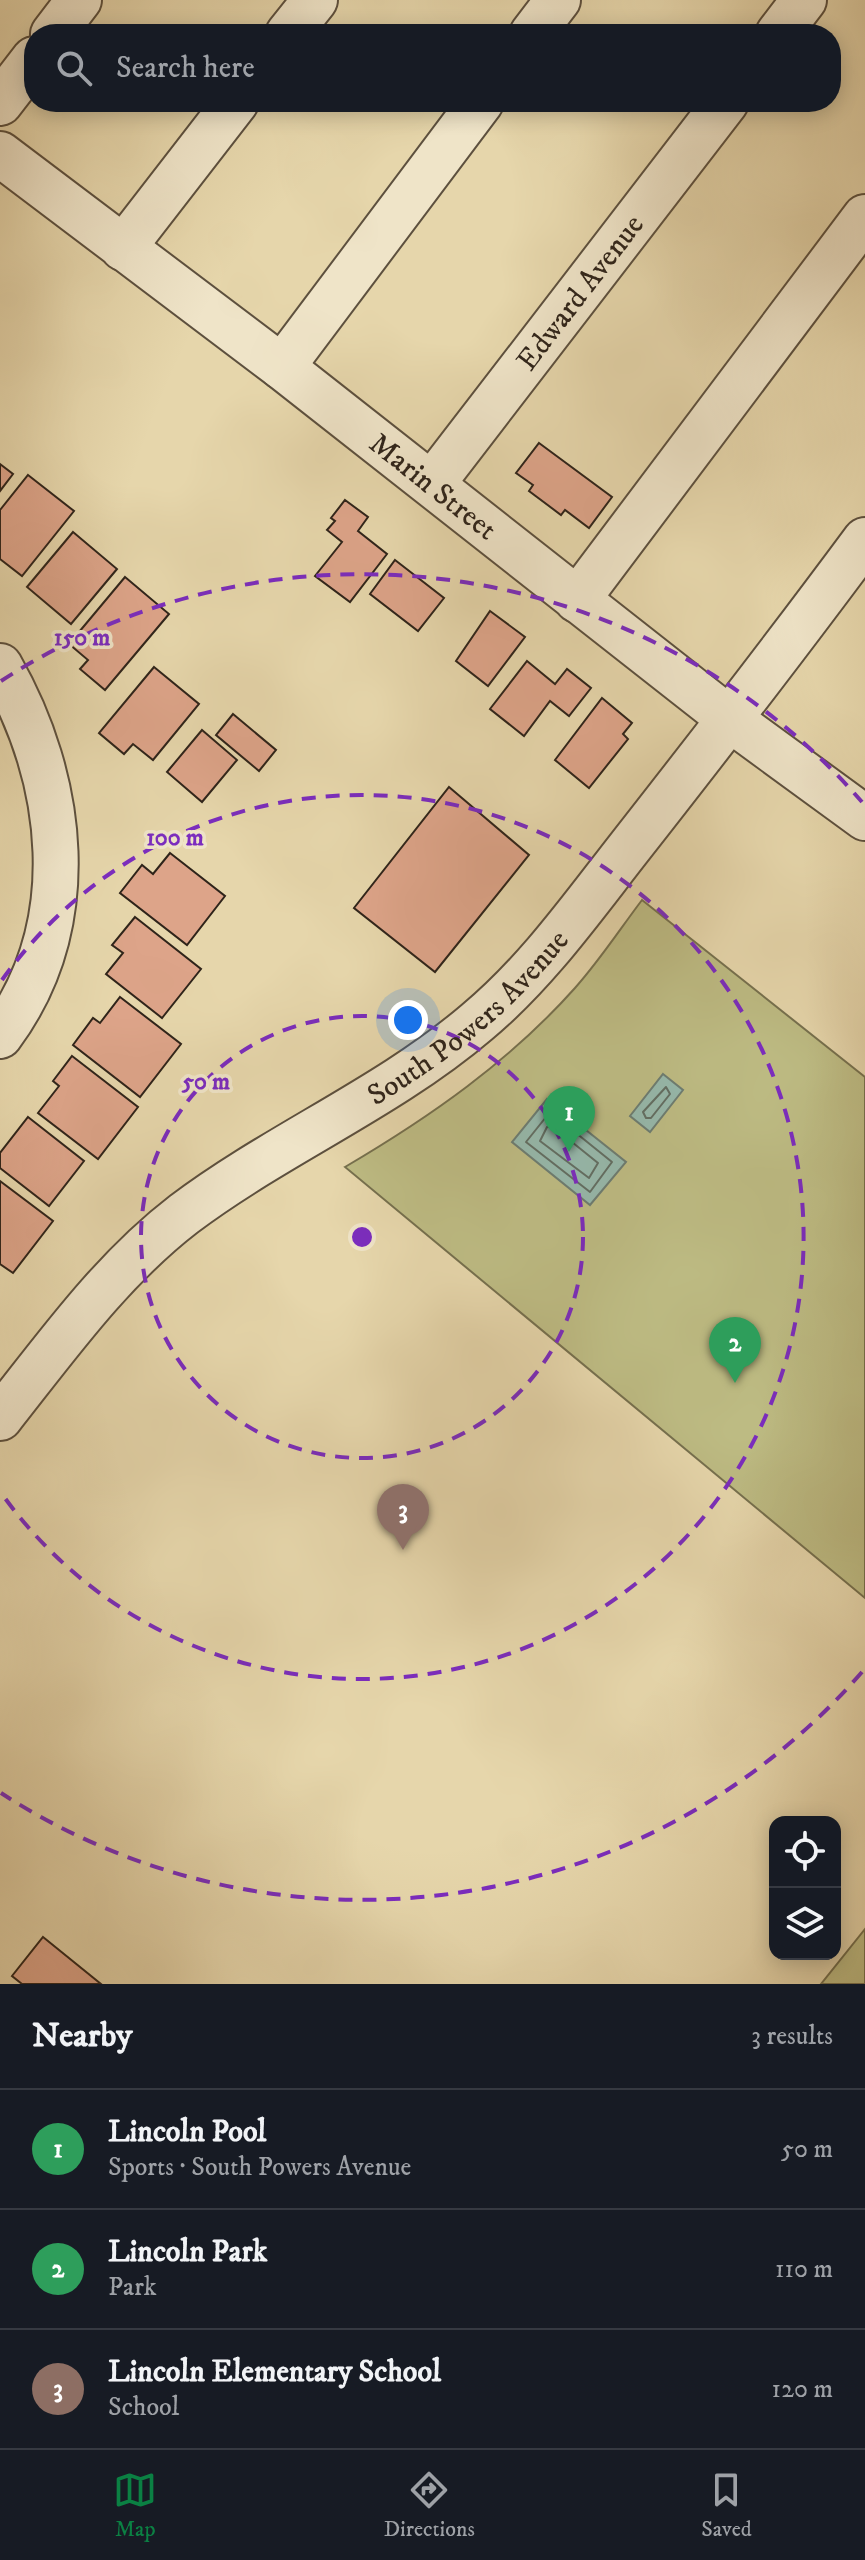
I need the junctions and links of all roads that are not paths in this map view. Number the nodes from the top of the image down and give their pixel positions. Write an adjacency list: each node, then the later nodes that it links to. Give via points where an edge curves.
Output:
1 (79, 0): 5 (street)
2 (315, 0): 6 (street)
3 (558, 0): 7 (street)
4 (804, 0): 8 (street)
5 (61, 24)
6 (296, 24)
7 (540, 24)
8 (786, 24)
9 (24, 72): 10 (street)
10 (0, 103)
11 (228, 112): 16 (street)
12 (473, 112): 17 (street)
13 (718, 112): 18 (street, Edward Avenue)
14 (0, 154): 16 (street, Marin Street)
15 (865, 217): 20 (street)
16 (123, 248): 17 (street, Marin Street)
17 (282, 367): 18 (street, Marin Street)
18 (432, 484): 20 (street, Marin Street)
19 (865, 540): 22 (street, South Powers Avenue)
20 (577, 600): 22 (street, Marin Street)
21 (0, 666): 24 (street, via 23,706 40,759 57,847 57,885 39,955)
22 (731, 720): 23 (street, Marin Street); 25 (street, South Powers Avenue, via 563,933 478,1022 182,1216 106,1287)
23 (865, 818)
24 (0, 1036)
25 (0, 1418)

